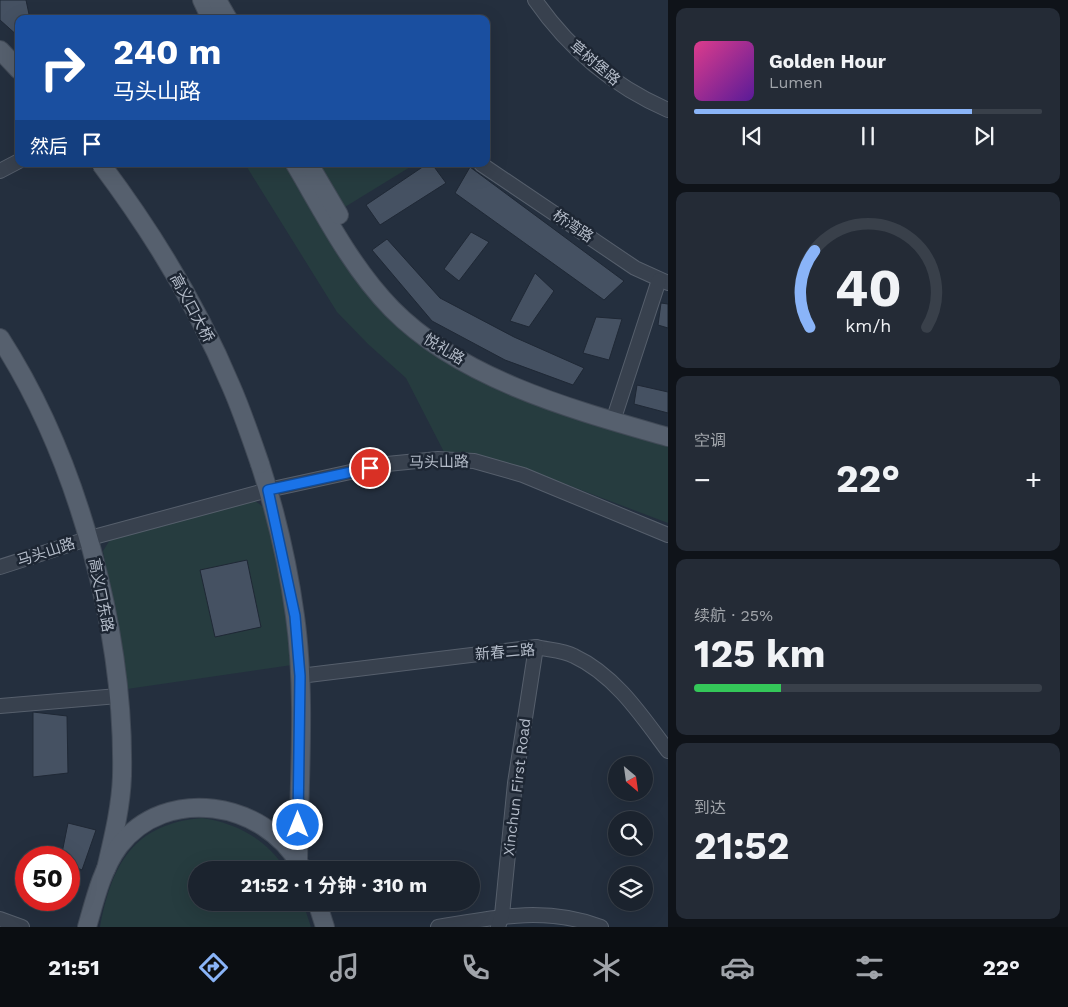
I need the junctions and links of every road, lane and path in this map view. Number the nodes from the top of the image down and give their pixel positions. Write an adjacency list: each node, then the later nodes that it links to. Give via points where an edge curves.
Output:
1 (202, 0): 4 (main road)
2 (218, 0): 5 (main road)
3 (535, 0): 8 (street, 草树堡路, via 583,57 637,96)
4 (209, 15)
5 (226, 15)
6 (0, 50): 7 (main road)
7 (15, 66)
8 (668, 110)
9 (15, 163): 14 (street)
10 (103, 167): 20 (main road, 高义口大桥, bridge, via 130,203 200,321 231,385)
11 (296, 167): 17 (main road, 悦礼路, via 351,258 390,307 419,335 448,354 520,389)
12 (311, 167): 17 (main road, 悦礼路, via 362,255 398,302 424,325 453,344 524,380)
13 (485, 167): 15 (street, 桥湾路, via 635,268)
14 (0, 171)
15 (664, 282): 17 (street)
16 (0, 338): 22 (main road, 高义口东路, via 44,420)
17 (614, 416): 18 (main road, 悦礼路); 19 (main road, 悦礼路)
18 (668, 426)
19 (668, 437)
20 (268, 490): 21 (street, 马头山路, via 387,464 438,459 474,461 523,475); 22 (street, 马头山路); 25 (main road, 高义口大桥, via 295,616)
21 (668, 535)
22 (90, 538): 23 (street, 马头山路); 26 (main road, 高义口东路, via 109,630)
23 (0, 567)
24 (536, 647): 25 (street, 新春二路); 28 (street, 新春二路, via 572,655 596,668 640,713); 34 (street, Xinchun First Road, via 514,783)
25 (300, 676): 30 (main road, 高义口大桥)
26 (118, 696): 27 (street); 31 (main road, 高义口东路, via 122,778)
27 (0, 706)
28 (668, 751)
29 (296, 861): 31 (main road, via 279,840 256,822 233,811 181,808 158,815 137,828 120,846)
30 (300, 861)
31 (106, 869): 36 (main road)
32 (320, 911): 37 (main road)
33 (0, 919): 35 (street)
34 (500, 921): 38 (street); 39 (street, via 548,914)
35 (22, 927)
36 (87, 927)
37 (325, 927)
38 (438, 927)
39 (601, 927)

